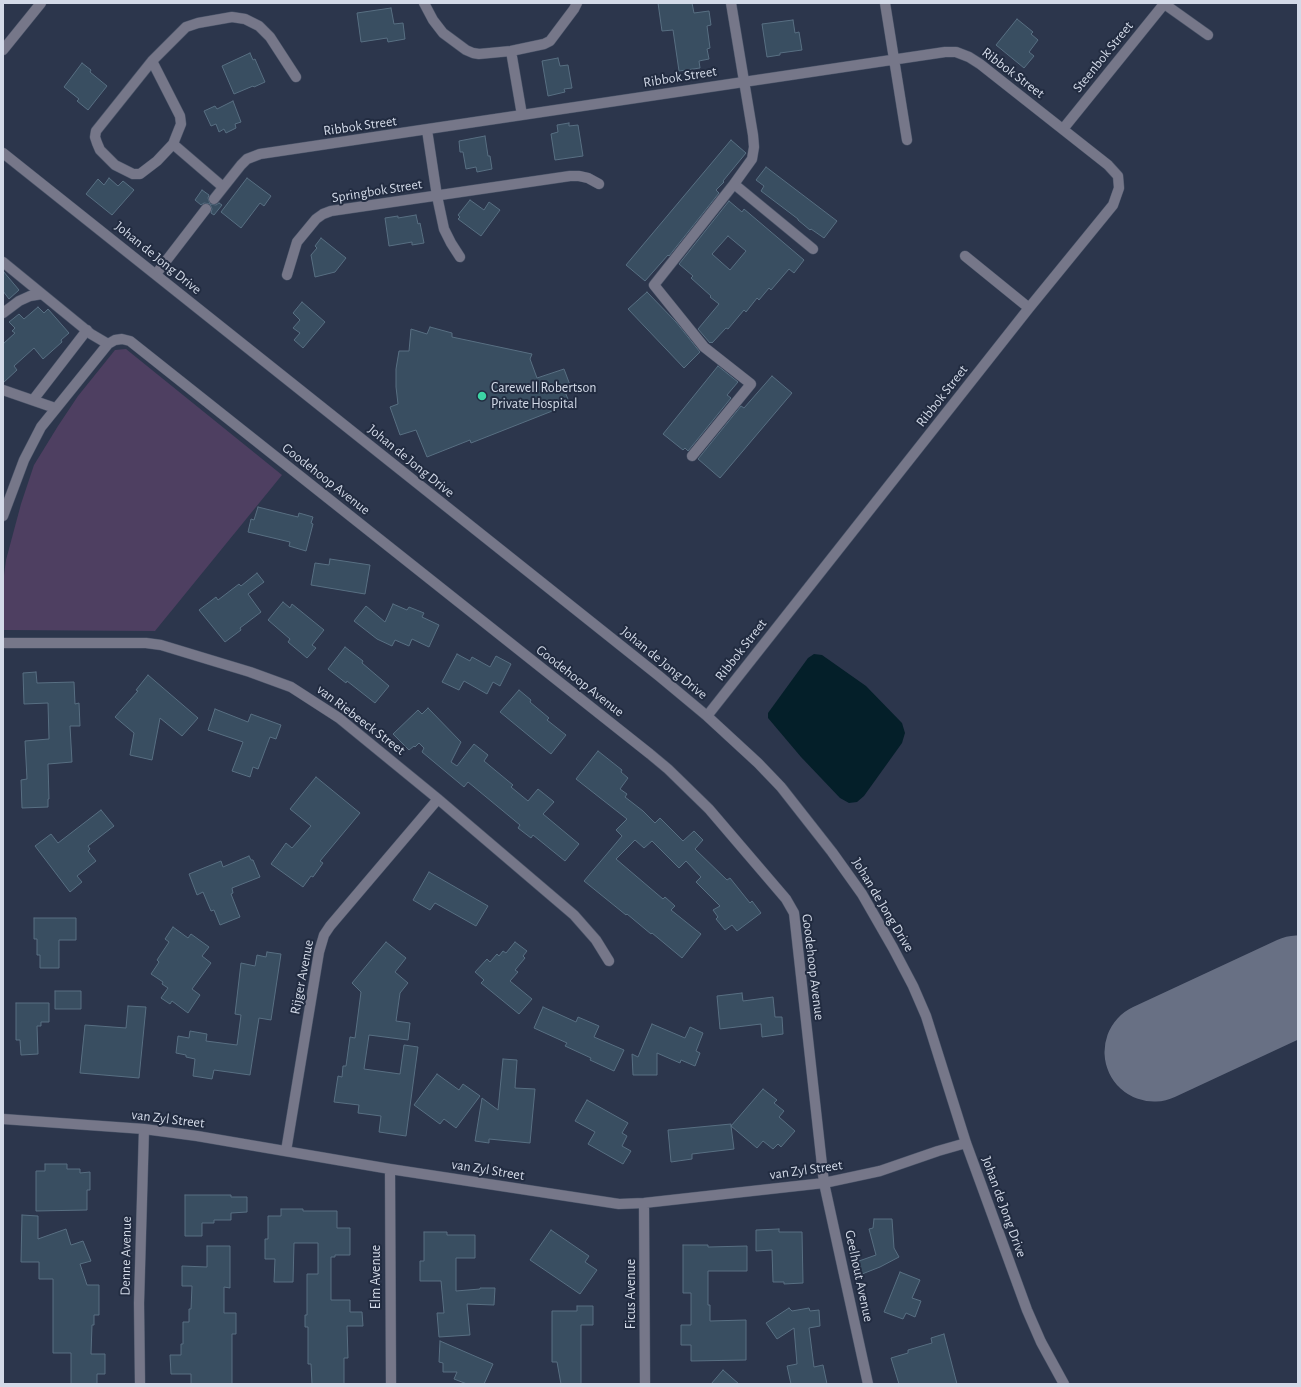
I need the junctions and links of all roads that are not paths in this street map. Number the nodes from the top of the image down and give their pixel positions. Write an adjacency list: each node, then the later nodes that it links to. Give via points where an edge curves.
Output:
1 (40, 3): 8 (street)
2 (424, 3): 9 (street, via 443,33 472,54)
3 (577, 3): 9 (street, via 550,41)
4 (731, 3): 13 (street)
5 (885, 3): 10 (street)
6 (1164, 3): 7 (street, Steenbok Street); 15 (street, Steenbok Street)
7 (1208, 35)
8 (3, 50)
9 (511, 51): 14 (street)
10 (894, 60): 13 (street, Ribbok Street); 15 (street, Ribbok Street, via 956,52 980,64); 17 (street)
11 (152, 61): 12 (street, via 186,27 232,17 245,19 259,26 270,36); 18 (street, via 180,116 181,124); 18 (street, via 98,128 95,137 100,150 115,165 132,174 140,174)
12 (296, 77)
13 (744, 81): 14 (street, Ribbok Street); 21 (street, via 754,147 752,159)
14 (522, 115): 16 (street, Ribbok Street)
15 (1063, 129): 33 (street, Ribbok Street, via 1108,165 1118,176 1120,188 1113,205)
16 (427, 130): 22 (street, Ribbok Street, via 260,154 247,159); 23 (street, Springbok Street)
17 (907, 140)
18 (173, 144): 22 (street)
19 (3, 152): 30 (street, Johan de Jong Drive)
20 (599, 184): 23 (street, Springbok Street, via 588,178 570,176)
21 (734, 184): 26 (street); 40 (street, via 654,285 704,347 751,384)
22 (223, 187): 24 (street, Ribbok Street)
23 (437, 196): 28 (street, Springbok Street, via 444,229); 31 (street, Springbok Street, via 323,214 297,242)
24 (214, 199)
25 (206, 209): 30 (street)
26 (813, 249)
27 (965, 256): 33 (street)
28 (460, 257)
29 (3, 262): 32 (street)
30 (156, 274): 43 (street, Johan de Jong Drive)
31 (287, 274)
32 (42, 294): 34 (street, via 19,301); 35 (street)
33 (1029, 308): 43 (street, Ribbok Street)
34 (3, 313)
35 (87, 330): 36 (street); 38 (street)
36 (108, 344): 39 (street); 51 (street, Goodehoop Avenue, via 122,339 130,341 650,754 709,809 786,899 794,913 796,924)
37 (3, 390): 38 (street)
38 (33, 400): 39 (street)
39 (55, 408): 41 (street, via 33,441 14,483)
40 (692, 456)
41 (3, 516)
42 (3, 643): 44 (street, van Riebeeck Street, via 146,643 177,649 250,672 291,687 308,697 339,718)
43 (707, 716): 48 (street, Johan de Jong Drive, via 781,787 832,852 873,911 926,1016)
44 (438, 799): 45 (street, van Riebeeck Street, via 574,915 596,940); 49 (street, Rijger Avenue, via 324,936 318,952)
45 (609, 961)
46 (3, 1119): 47 (street, van Zyl Street)
47 (144, 1129): 49 (street, van Zyl Street); 54 (street, Denne Avenue, via 139,1303)
48 (966, 1143): 51 (street, van Zyl Street, via 880,1171); 57 (street, Johan de Jong Drive, via 1027,1310)
49 (286, 1152): 50 (street, van Zyl Street)
50 (390, 1169): 52 (street, van Zyl Street, via 619,1204); 55 (street, Elm Avenue)
51 (824, 1183): 52 (street, van Zyl Street); 53 (street, Geelhout Avenue)
52 (644, 1203): 56 (street, Ficus Avenue)
53 (867, 1380)
54 (140, 1384)
55 (391, 1384)
56 (645, 1384)
57 (1064, 1384)

